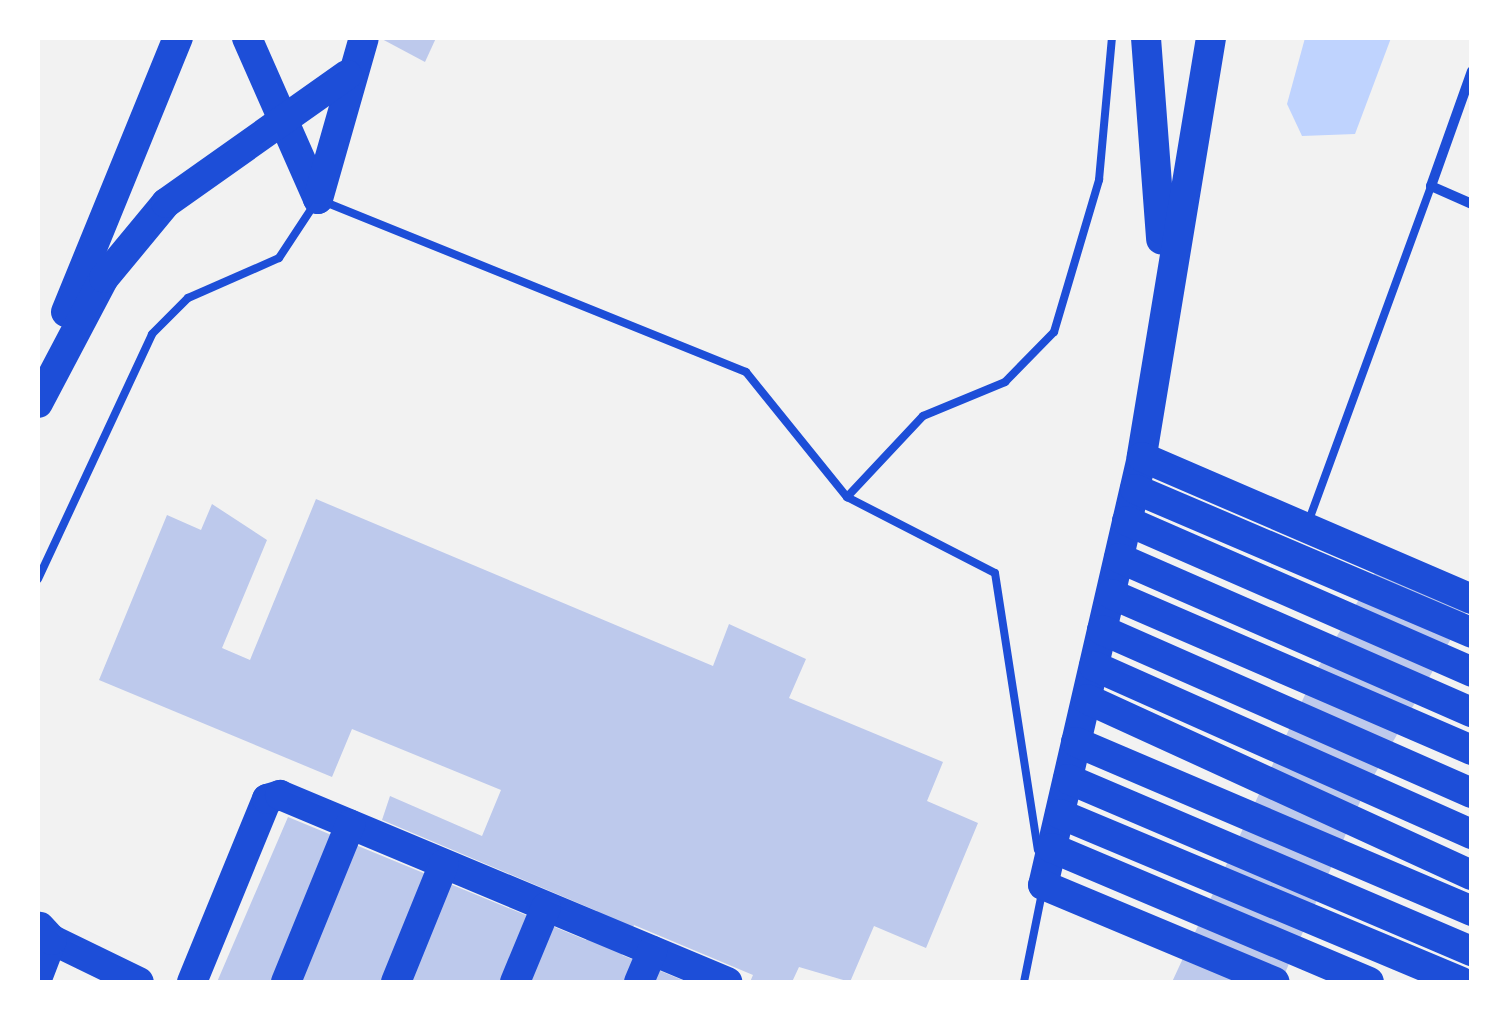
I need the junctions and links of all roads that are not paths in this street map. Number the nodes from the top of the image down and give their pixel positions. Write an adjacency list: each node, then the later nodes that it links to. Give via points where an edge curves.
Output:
1 (178, 38): 14 (highway)
2 (246, 38): 9 (highway)
3 (364, 38): 8 (highway)
4 (1112, 38): 18 (lane, via 1099,180 1054,332 1005,382 924,416)
5 (1146, 38): 13 (highway)
6 (1211, 38): 13 (highway)
7 (1472, 71): 10 (street)
8 (347, 75): 9 (highway); 11 (highway)
9 (283, 118): 11 (highway); 15 (highway, via 182,186 131,242)
10 (1431, 186): 12 (street); 20 (lane)
11 (318, 199): 18 (lane, via 746,372); 22 (lane, via 279,258 188,298 152,334)
12 (1472, 204)
13 (1164, 287): 16 (highway)
14 (38, 382)
15 (38, 402)
16 (1142, 457): 17 (highway); 20 (highway)
17 (1135, 489): 19 (highway); 26 (highway)
18 (847, 497): 41 (lane, via 995,573)
19 (1127, 521): 21 (highway); 28 (highway)
20 (1306, 528): 24 (highway)
21 (1119, 558): 23 (highway); 30 (highway)
22 (38, 580)
23 (1110, 594): 25 (highway); 32 (highway)
24 (1472, 598)
25 (1102, 630): 27 (highway); 34 (highway)
26 (1472, 633)
27 (1094, 666): 29 (highway); 37 (highway)
28 (1472, 672)
29 (1086, 698): 31 (highway); 40 (highway)
30 (1472, 712)
31 (1076, 742): 33 (highway); 43 (highway)
32 (1472, 750)
33 (1068, 779): 35 (highway); 46 (highway)
34 (1472, 793)
35 (1060, 814): 38 (highway); 58 (highway)
36 (350, 825): 39 (highway); 49 (highway, via 280,795 267,798); 50 (highway)
37 (1472, 834)
38 (1052, 848): 41 (highway); 57 (highway)
39 (444, 864): 42 (highway); 51 (highway)
40 (1472, 875)
41 (1044, 885): 55 (lane); 56 (highway)
42 (546, 907): 45 (highway); 52 (highway)
43 (1472, 911)
44 (42, 932): 47 (highway); 48 (highway)
45 (652, 951): 53 (highway); 54 (highway)
46 (1472, 951)
47 (38, 976)
48 (140, 982)
49 (192, 982)
50 (286, 982)
51 (396, 982)
52 (515, 982)
53 (639, 982)
54 (728, 982)
55 (1024, 982)
56 (1274, 982)
57 (1369, 982)
58 (1461, 982)

